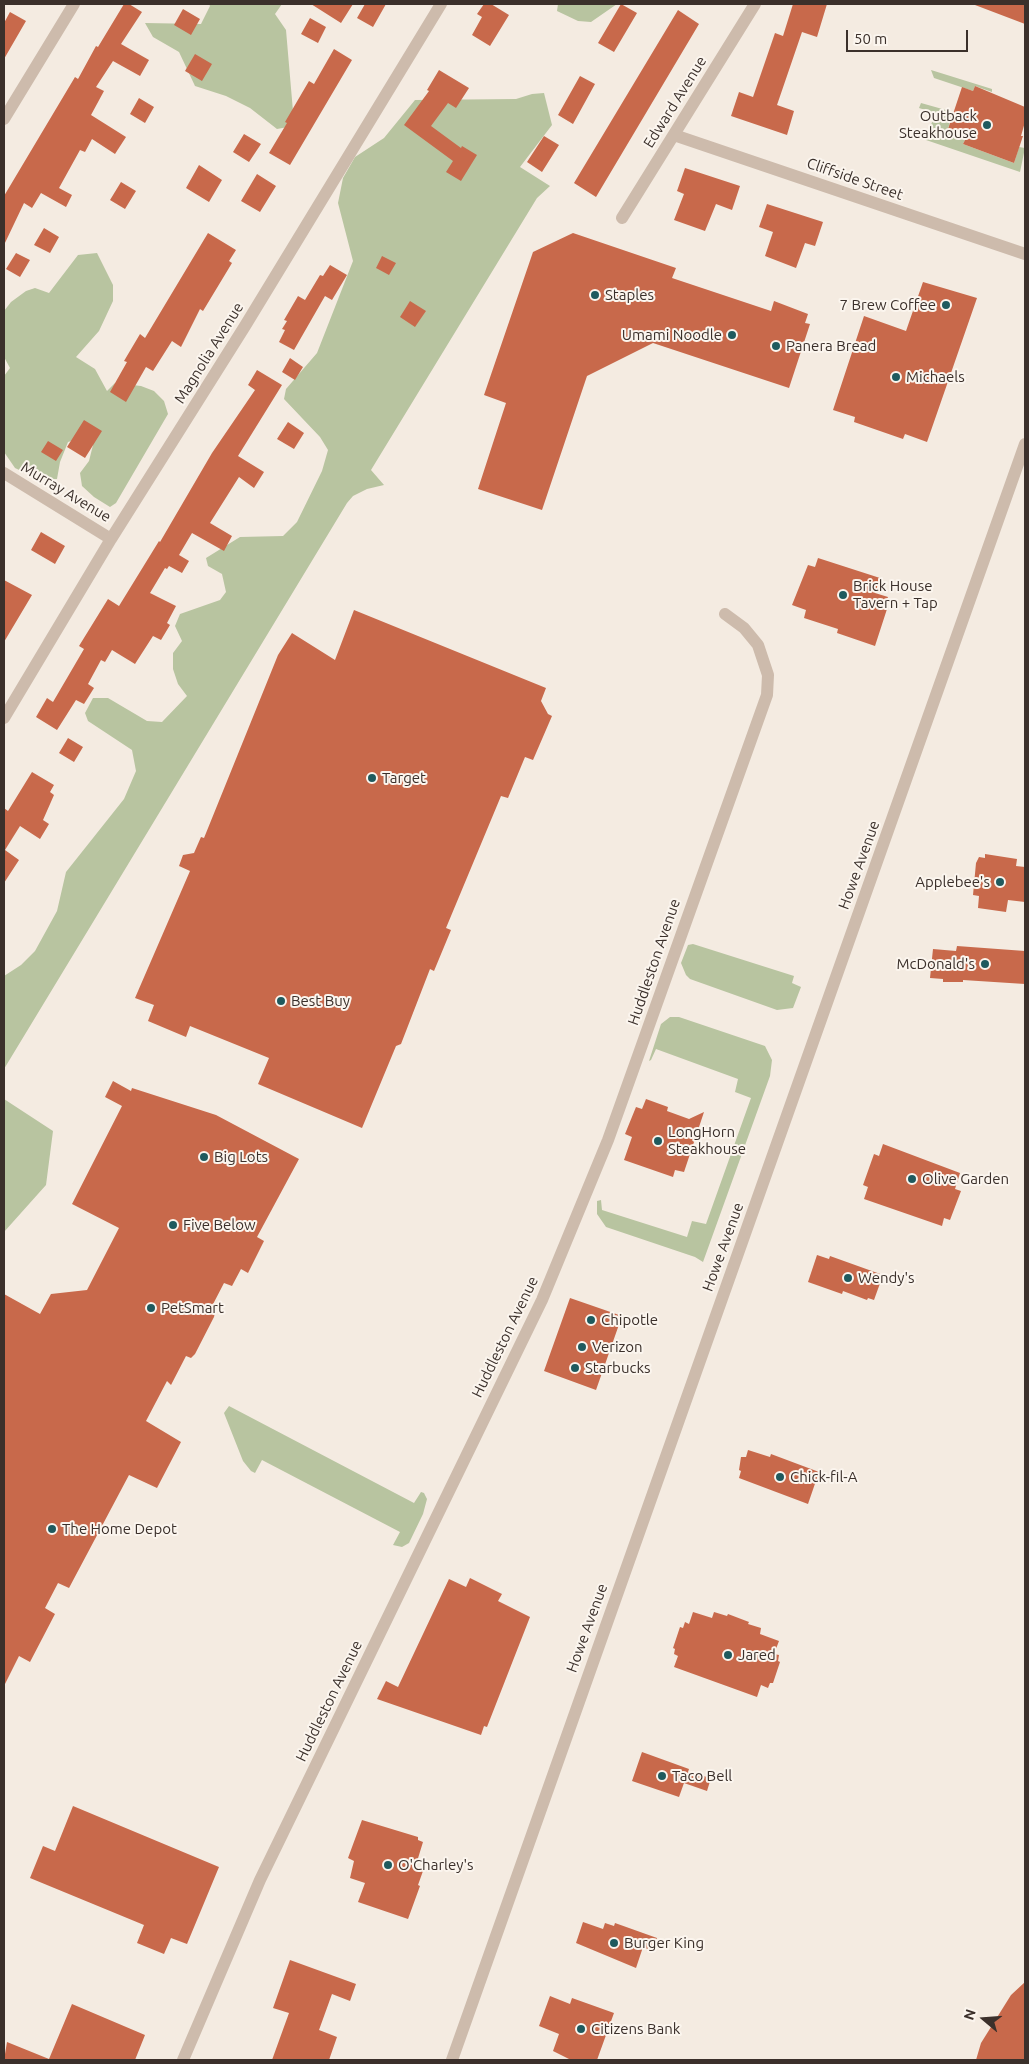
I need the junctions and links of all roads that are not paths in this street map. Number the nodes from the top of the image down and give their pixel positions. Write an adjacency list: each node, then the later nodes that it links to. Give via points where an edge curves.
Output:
1 (74, 4): 4 (street)
2 (440, 4): 10 (street, Magnolia Avenue, via 246,326)
3 (755, 4): 5 (street, Edward Avenue)
4 (4, 119)
5 (674, 135): 6 (street, Edward Avenue); 7 (street, Cliffside Street)
6 (622, 218)
7 (1025, 254)
8 (1025, 444): 14 (street, Howe Avenue)
9 (4, 473): 10 (street, Murray Avenue)
10 (112, 539): 12 (street, Magnolia Avenue)
11 (725, 614): 13 (street, Huddleston Avenue, via 744,628 758,645 768,675 767,695 608,1140 542,1300 260,1878)
12 (4, 718)
13 (183, 2060)
14 (452, 2060)

